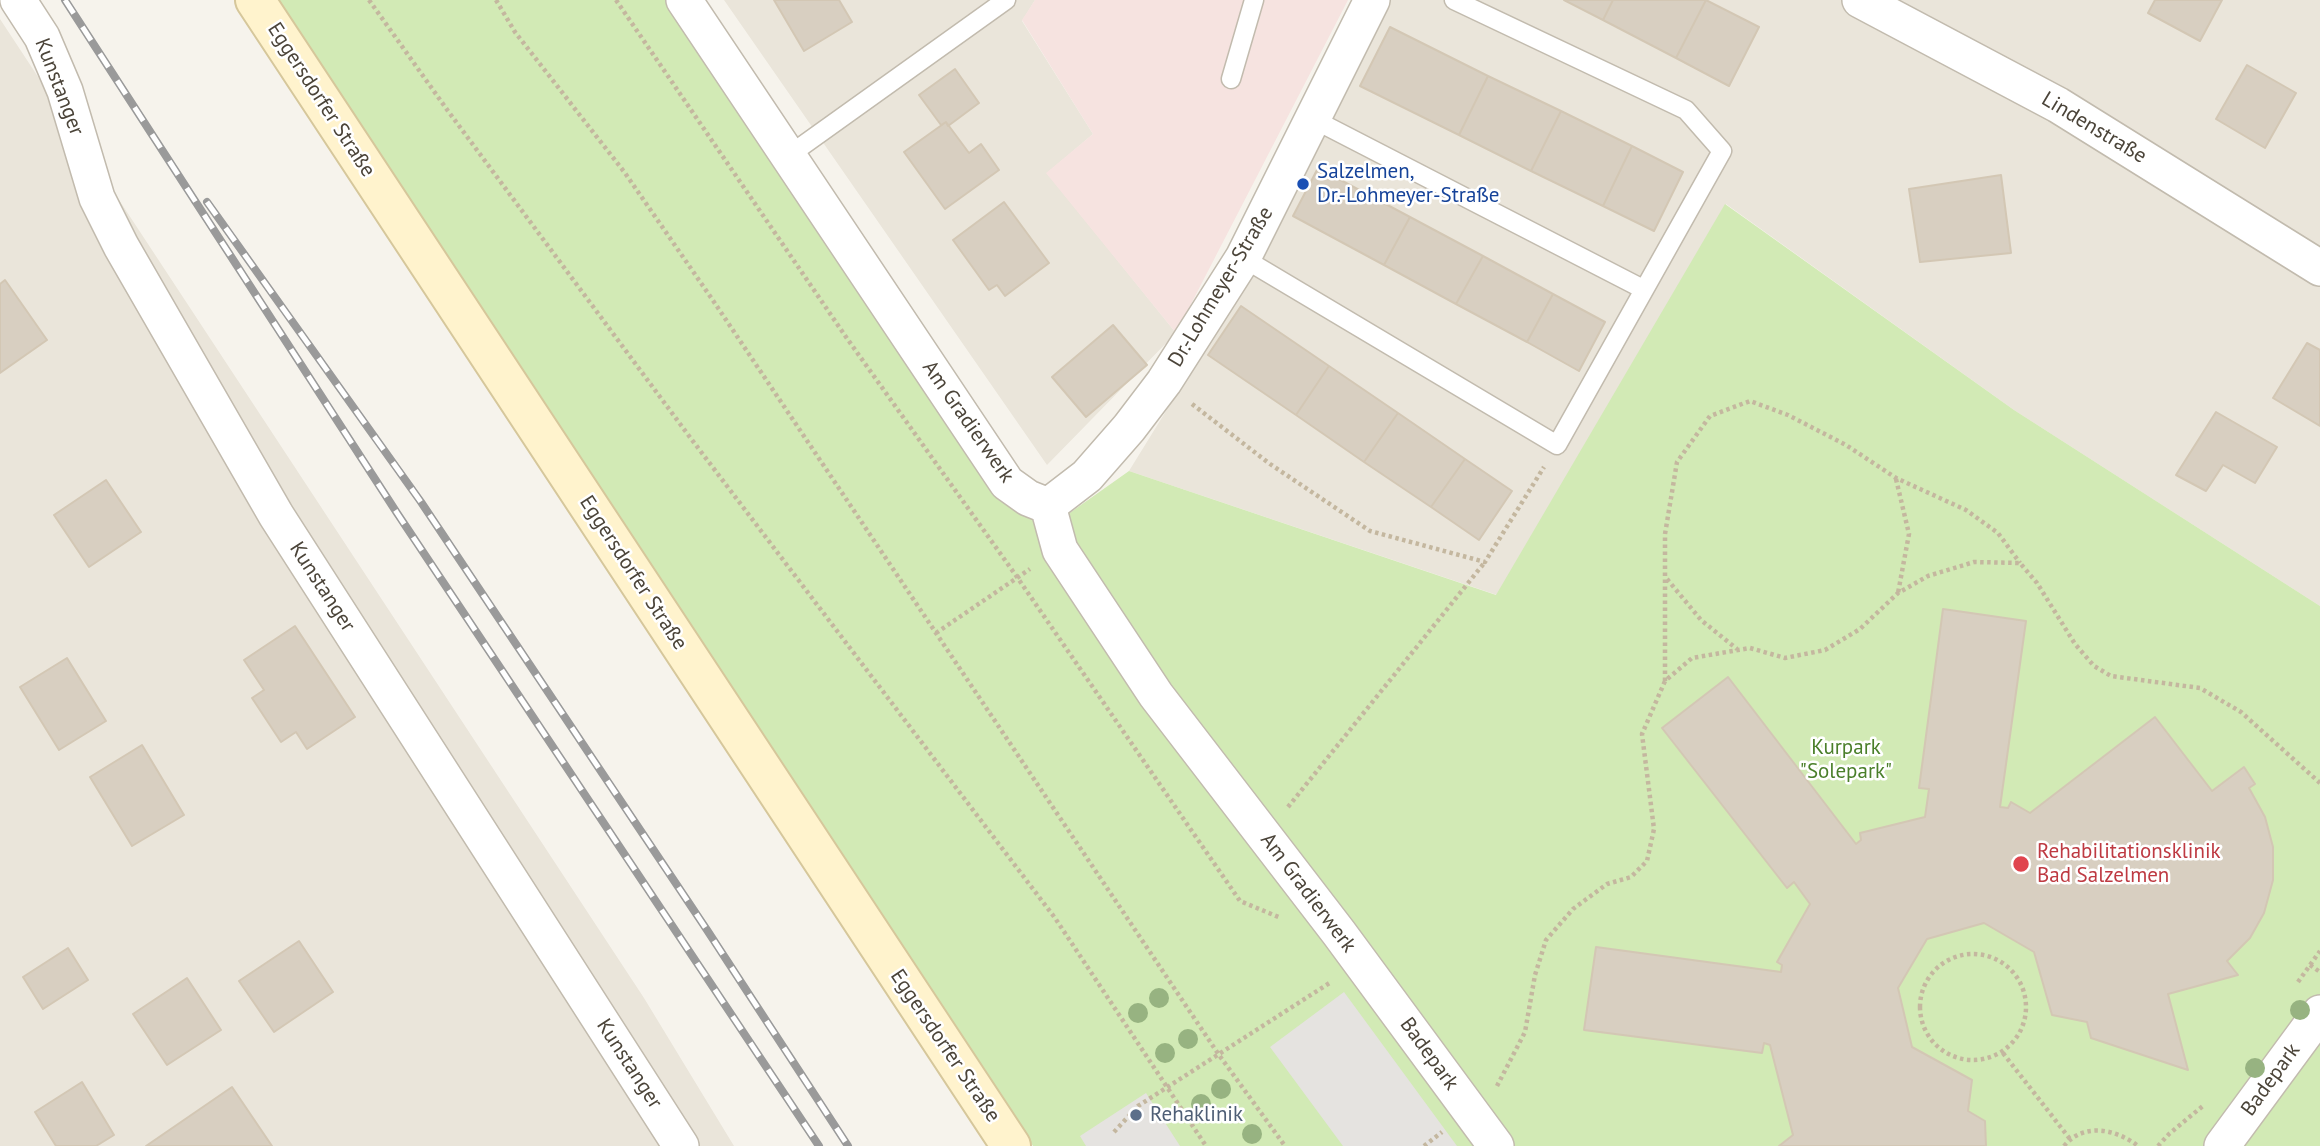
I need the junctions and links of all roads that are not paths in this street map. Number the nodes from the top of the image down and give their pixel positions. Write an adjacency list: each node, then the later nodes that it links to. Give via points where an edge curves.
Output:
1 (19, 0): 19 (street, Kunstanger, via 42,37 65,91 97,198 276,516)
2 (255, 0): 20 (street, Eggersdorfer Straße)
3 (684, 0): 11 (street, Am Gradierwerk)
4 (1006, 0): 11 (lane)
5 (1254, 0): 9 (lane)
6 (1372, 0): 10 (street, Dr.-Lohmeyer-Straße)
7 (1454, 0): 14 (lane, via 1686,110 1722,151)
8 (1860, 0): 13 (street, Lindenstraße, via 2058,105)
9 (1231, 79)
10 (1313, 119): 12 (street, Dr.-Lohmeyer-Straße); 14 (lane)
11 (788, 156): 15 (street, Am Gradierwerk, via 1007,483)
12 (1243, 258): 14 (lane, via 1557,445); 15 (street, Dr.-Lohmeyer-Straße, via 1129,428 1087,475)
13 (2320, 268)
14 (1643, 289)
15 (1048, 506): 16 (street, Am Gradierwerk, via 1060,550 1156,695)
16 (1362, 963): 21 (street, Badepark)
17 (2320, 1013): 18 (street, Badepark)
18 (2225, 1145)
19 (681, 1146)
20 (1011, 1146)
21 (1496, 1146)

